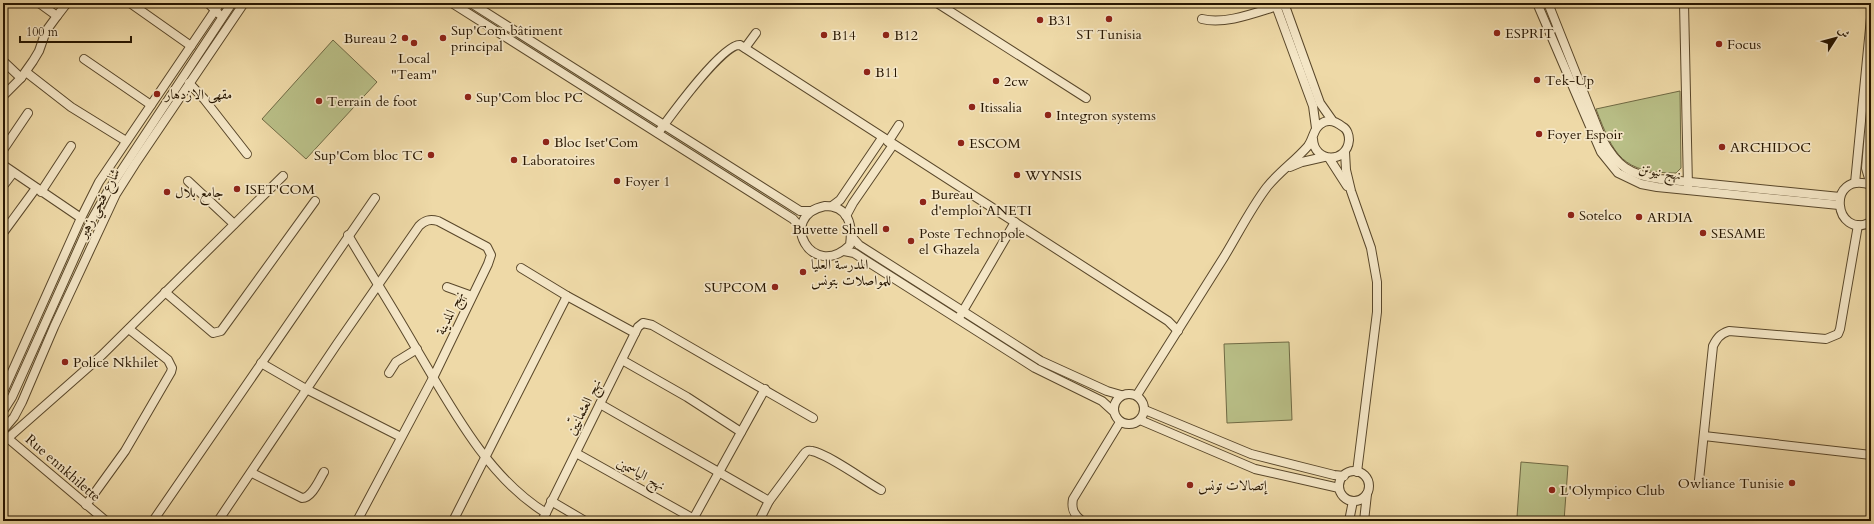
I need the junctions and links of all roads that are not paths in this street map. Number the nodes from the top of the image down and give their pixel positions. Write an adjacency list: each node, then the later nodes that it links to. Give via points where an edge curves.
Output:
1 (39, 3): 16 (street)
2 (67, 3): 16 (street)
3 (130, 3): 20 (street)
4 (208, 3): 14 (street)
5 (232, 3): 15 (street, شارع فتحي زهير)
6 (244, 3): 25 (street, شارع فتحي زهير)
7 (452, 3): 35 (street)
8 (471, 3): 32 (street)
9 (938, 3): 27 (street)
10 (1538, 3): 47 (street, نهج نيوتن, via 1595,142 1608,164 1618,174)
11 (1548, 3): 47 (street, نهج نيوتن, via 1602,139)
12 (1684, 3): 53 (street)
13 (1280, 4): 18 (street, via 1233,18 1217,21); 31 (street, via 1320,103); 34 (street, via 1313,106)
14 (218, 6): 15 (street); 20 (street)
15 (224, 14): 94 (street, شارع فتحي زهير, via 91,221 12,397)
16 (57, 16): 24 (street, via 46,31 40,51)
17 (1871, 18): 50 (street)
18 (1202, 19)
19 (756, 33): 21 (street)
20 (191, 46): 28 (street)
21 (745, 48): 32 (street, via 737,45 720,56); 38 (street)
22 (84, 59): 28 (street)
23 (3, 61): 24 (street)
24 (23, 75): 26 (street); 37 (street)
25 (189, 83): 42 (street); 97 (street, شارع فتحي زهير, via 116,194)
26 (3, 96)
27 (1086, 98)
28 (151, 105): 37 (street)
29 (1871, 108): 51 (street, via 1866,168)
30 (28, 113): 40 (street)
31 (1332, 120): 34 (street); 41 (street, via 1346,128 1349,138)
32 (664, 124): 35 (street); 60 (street, via 800,211)
33 (899, 124): 38 (street)
34 (1316, 128): 36 (street)
35 (658, 134): 67 (street, via 793,219)
36 (1313, 139): 43 (street, via 1313,146); 45 (street)
37 (126, 141): 62 (street, via 99,182)
38 (888, 142): 59 (street, via 840,200); 61 (street); 63 (street)
39 (71, 146): 54 (street)
40 (3, 150)
41 (1345, 152): 43 (street, via 1338,156); 55 (street)
42 (247, 154)
43 (1326, 157): 45 (street); 55 (street)
44 (3, 165): 46 (street)
45 (1287, 168): 81 (street, via 1266,189)
46 (13, 173): 52 (street); 54 (street)
47 (1624, 173): 53 (street, نهج نيوتن, via 1641,184)
48 (282, 176): 65 (street)
49 (188, 181): 65 (street)
50 (1855, 183): 51 (street); 58 (street, via 1847,187)
51 (1871, 185)
52 (3, 186)
53 (1688, 186): 58 (street, نهج نيوتن)
54 (39, 190): 62 (street); 68 (street)
55 (1351, 191): 110 (street, via 1371,248 1377,282 1377,312)
56 (375, 198): 69 (street)
57 (315, 201): 75 (street, via 221,331 213,333)
58 (1840, 201): 66 (street, via 1844,217)
59 (832, 206): 60 (street, via 815,208); 61 (street, via 840,209)
60 (812, 211): 67 (street, via 804,218)
61 (846, 216): 70 (street, via 852,229)
62 (81, 218): 90 (street)
63 (1015, 222): 78 (street); 81 (street, via 1168,321)
64 (1871, 222): 66 (street)
65 (234, 224): 75 (street)
66 (1858, 225): 104 (street, via 1838,334 1826,339 1729,331 1722,333 1713,346)
67 (801, 228): 71 (street, via 802,238 814,254 827,257)
68 (3, 233)
69 (348, 235): 73 (street); 85 (street)
70 (852, 236): 71 (street); 78 (street, via 859,245)
71 (844, 251): 79 (street, via 854,253)
72 (521, 268): 77 (street)
73 (378, 285): 76 (street, نهج المدينة, via 419,226 432,220 483,243 490,251 488,264); 83 (street); 88 (street)
74 (447, 287): 76 (street)
75 (164, 292): 80 (street)
76 (472, 296): 87 (street, نهج المدينة)
77 (567, 296): 82 (street); 108 (street)
78 (962, 312): 79 (street); 91 (street, via 1041,361)
79 (957, 320): 96 (street, via 1035,368 1102,401)
80 (129, 329): 103 (street, via 72,383); 121 (street, via 168,360 172,368 125,451)
81 (1178, 331): 92 (street)
82 (635, 333): 84 (street, نهج العثمانيّين); 89 (street, via 639,325 645,323)
83 (417, 349): 86 (street, via 396,362); 87 (street)
84 (622, 360): 93 (street, نهج العثمانيّين); 102 (street)
85 (261, 363): 88 (street); 126 (street)
86 (389, 373)
87 (433, 378): 105 (street, نهج المدينة); 108 (street)
88 (306, 389): 105 (street); 111 (street)
89 (766, 389): 98 (street); 102 (street)
90 (3, 392)
91 (1121, 395): 92 (street); 96 (street, via 1116,400)
92 (1137, 395): 95 (street)
93 (600, 404): 106 (street, نهج العثمانيّين); 112 (street)
94 (4, 408): 97 (street)
95 (1145, 410): 99 (street); 113 (street, via 1251,454)
96 (1114, 412): 100 (street)
97 (14, 417): 101 (street, شارع فتحي زهير)
98 (813, 418)
99 (1140, 420): 100 (street, via 1130,425); 115 (street, via 1255,469)
100 (1120, 422): 132 (street, via 1073,499 1071,506)
101 (3, 430)
102 (741, 432): 112 (street)
103 (6, 436): 121 (street, Rue ennkhilette)
104 (1704, 436): 107 (street); 114 (street)
105 (401, 437): 127 (street, نهج المدينة)
106 (576, 453): 118 (street, نهج العثمانيّين); 124 (street, نهج الياسمين)
107 (1871, 455)
108 (485, 458): 122 (street, via 513,489); 128 (street)
109 (324, 472): 111 (street, via 309,496 302,498)
110 (1357, 472): 113 (street); 117 (street, via 1364,475 1368,482)
111 (252, 473): 123 (street)
112 (720, 473): 119 (street); 124 (street)
113 (1344, 476): 115 (street)
114 (1699, 480)
115 (1340, 488): 120 (street, via 1342,494)
116 (881, 490): 119 (street, via 834,461 809,451 804,454)
117 (1367, 494): 120 (street); 134 (street)
118 (551, 501): 122 (street, نهج العثمانيّين); 130 (street)
119 (770, 501): 131 (street)
120 (1353, 501): 133 (street)
121 (86, 506): 125 (street, Rue ennkhilette)
122 (546, 513): 129 (street, نهج العثمانيّين)
123 (221, 520)
124 (693, 520)
125 (106, 521)
126 (153, 521)
127 (357, 521)
128 (452, 521)
129 (542, 521)
130 (585, 521)
131 (759, 521)
132 (1082, 521)
133 (1349, 521)
134 (1364, 521)

